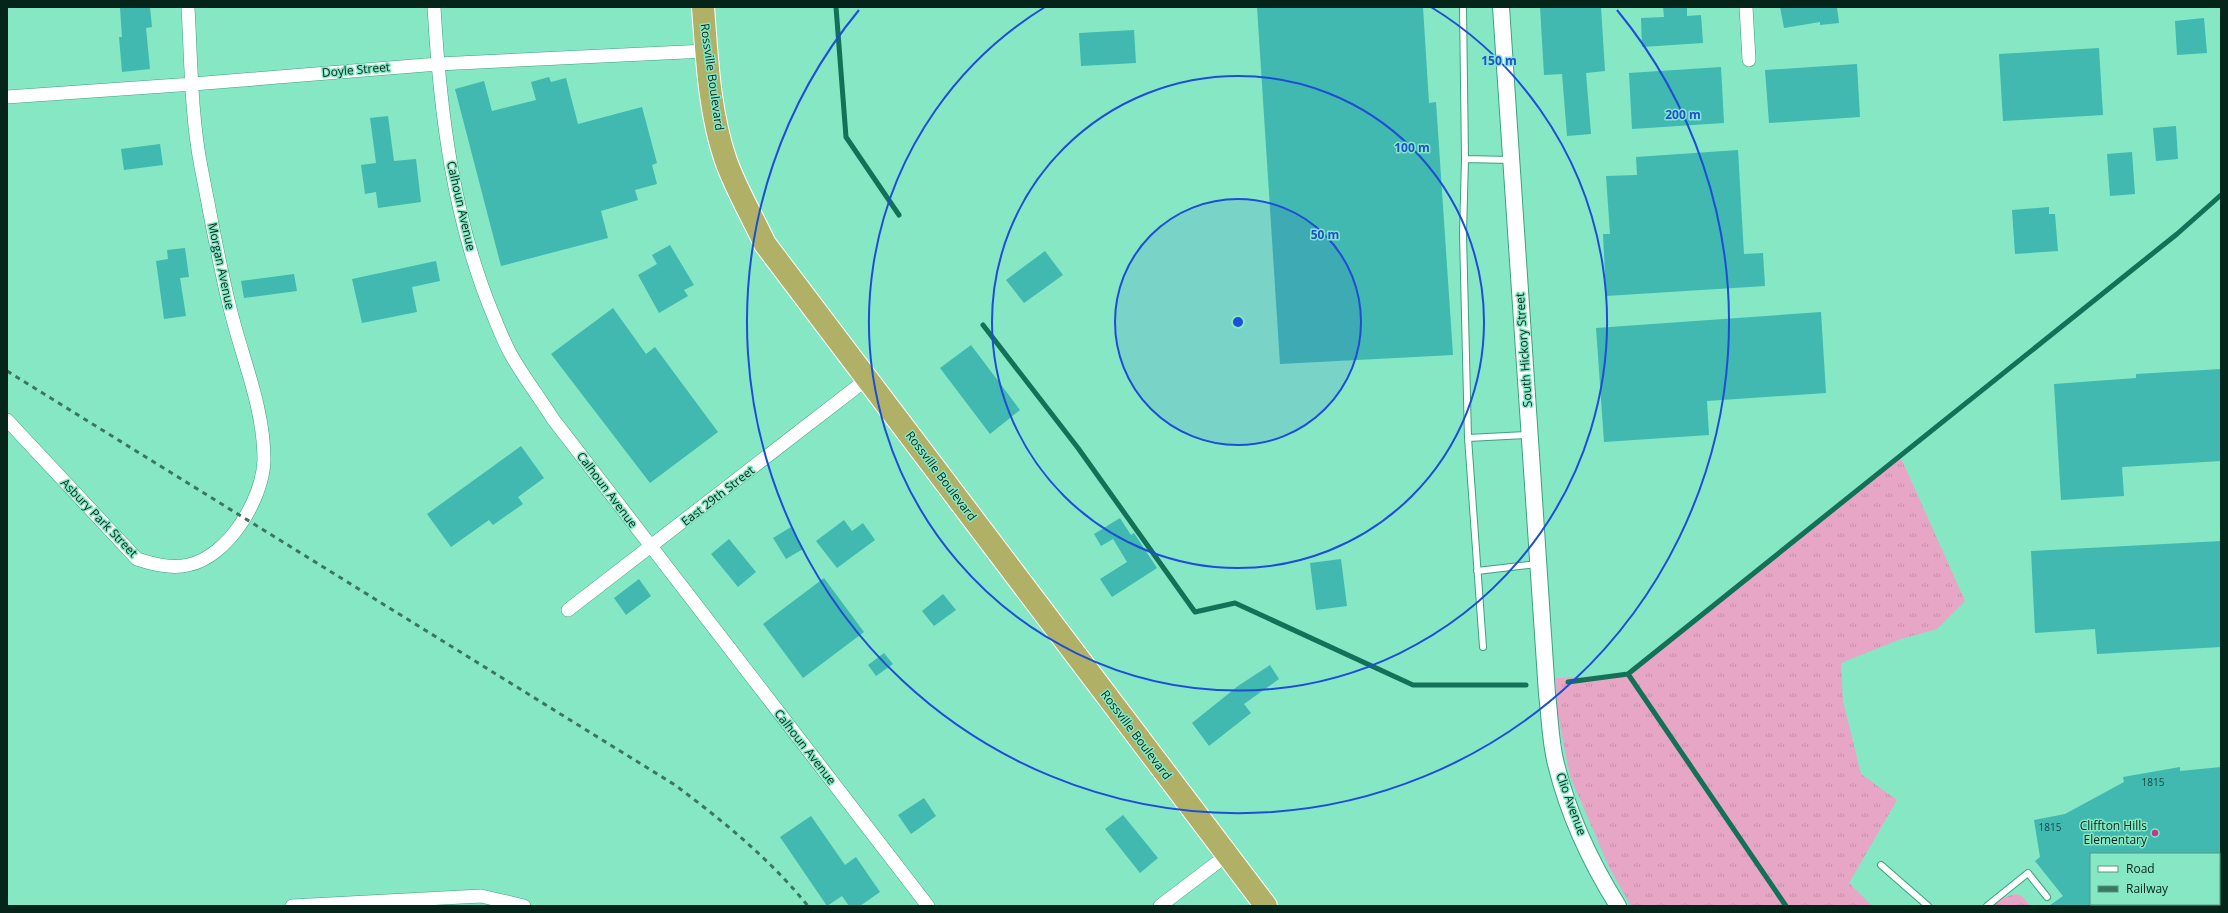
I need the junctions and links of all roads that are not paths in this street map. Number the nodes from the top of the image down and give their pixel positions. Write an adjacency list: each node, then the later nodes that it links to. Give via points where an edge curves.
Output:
1 (188, 7): 10 (street, Morgan Avenue)
2 (434, 7): 9 (street, Calhoun Avenue)
3 (703, 7): 7 (highway, Rossville Boulevard)
4 (1463, 7): 12 (lane)
5 (1501, 7): 13 (street, South Hickory Street)
6 (1746, 7): 8 (street)
7 (706, 51): 9 (street, Doyle Street); 14 (highway, Rossville Boulevard, via 715,117 726,161 758,230 765,244)
8 (1749, 60)
9 (438, 64): 10 (street, Doyle Street); 19 (street, Calhoun Avenue, via 448,148 461,214 480,285 510,352 553,419)
10 (193, 84): 11 (street, Doyle Street); 18 (street, Morgan Avenue, via 196,144 229,305 256,392 261,431 264,460 262,475 254,502)
11 (7, 96)
12 (1466, 159): 13 (lane); 17 (lane, via 1463,234)
13 (1512, 160): 16 (street, South Hickory Street)
14 (867, 379): 19 (street, East 29th Street); 25 (highway, Rossville Boulevard)
15 (7, 420): 18 (street, Asbury Park Street, via 137,559 161,566 188,565 210,556 228,540)
16 (1530, 435): 17 (lane); 20 (street, South Hickory Street)
17 (1468, 438): 21 (lane)
18 (244, 518)
19 (651, 548): 22 (street, East 29th Street); 30 (street, Calhoun Avenue)
20 (1538, 564): 21 (lane); 24 (street, South Hickory Street)
21 (1477, 571): 23 (lane)
22 (568, 610)
23 (1483, 648)
24 (1547, 694): 33 (street, Clio Avenue, via 1560,777 1577,825)
25 (1227, 855): 31 (street); 32 (highway, Rossville Boulevard)
26 (1880, 865): 34 (lane)
27 (2047, 897): 35 (lane, via 2028,873)
28 (292, 906): 29 (street, via 480,896)
29 (524, 906)
30 (928, 906)
31 (1160, 906)
32 (1266, 906)
33 (1618, 906)
34 (1928, 906)
35 (1987, 906)

